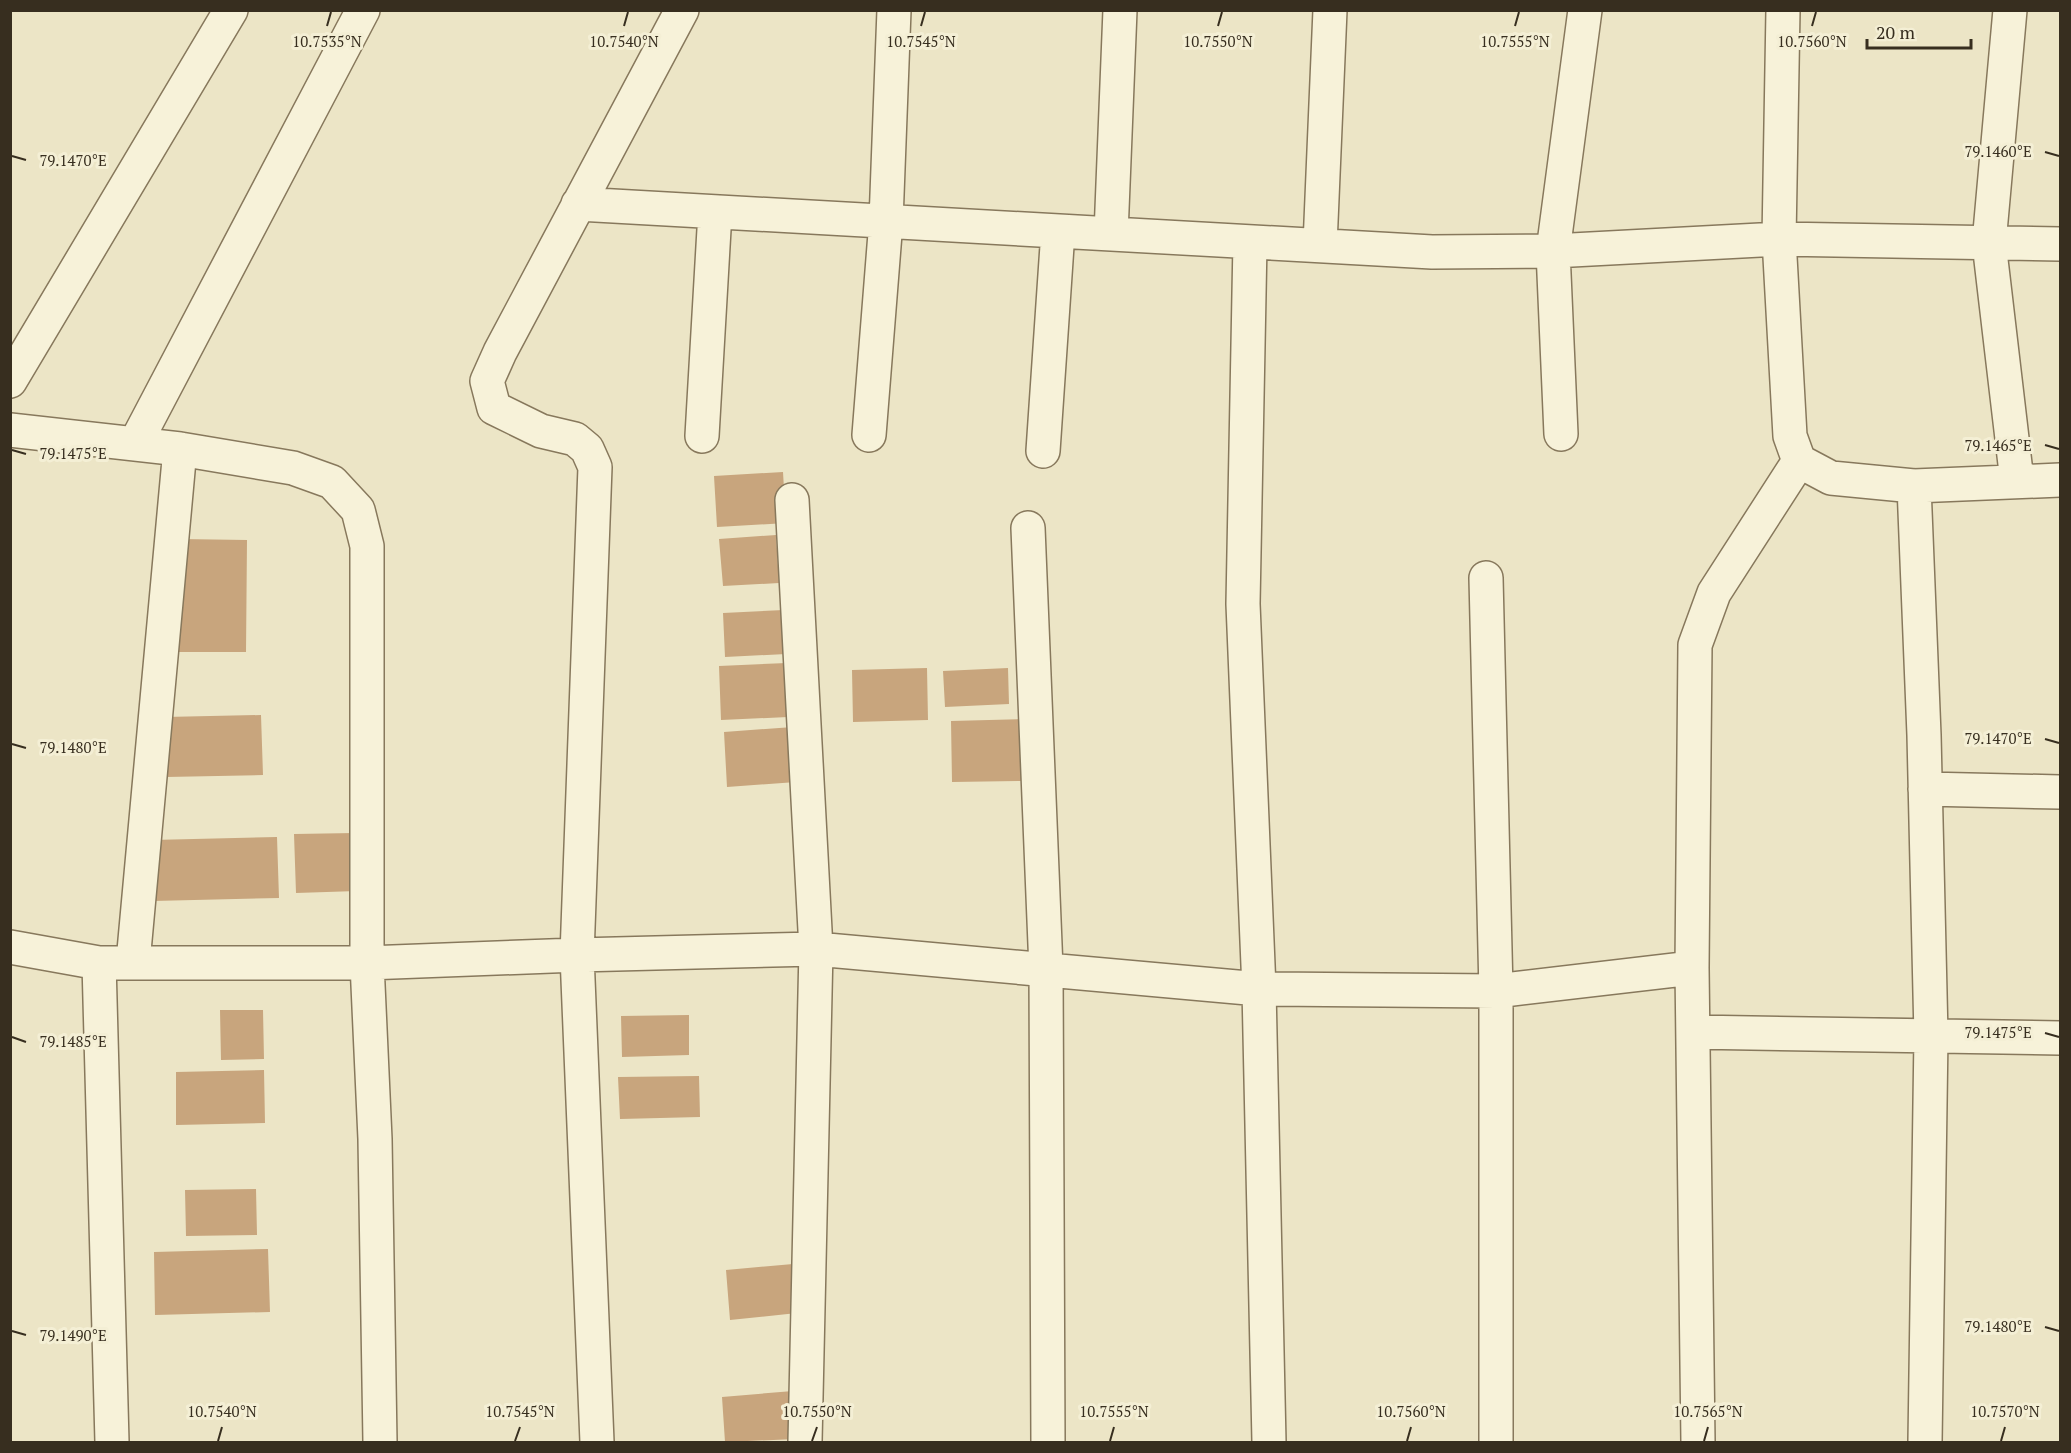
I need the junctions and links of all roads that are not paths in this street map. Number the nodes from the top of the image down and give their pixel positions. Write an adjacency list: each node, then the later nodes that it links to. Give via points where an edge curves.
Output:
1 (231, 10): 21 (street)
2 (363, 10): 26 (street)
3 (682, 10): 10 (street)
4 (894, 10): 12 (street)
5 (1120, 10): 14 (street)
6 (1330, 10): 19 (street)
7 (1586, 10): 20 (street)
8 (1783, 10): 15 (street)
9 (2010, 10): 17 (street)
10 (578, 204): 11 (street); 40 (street, via 487,381 494,408 541,431 574,439 587,449 595,467)
11 (715, 212): 12 (street); 25 (street)
12 (886, 221): 13 (street); 24 (street)
13 (1058, 231): 14 (street); 28 (street)
14 (1111, 234): 16 (street)
15 (1779, 239): 17 (street); 20 (street); 29 (street, via 1790,436)
16 (1250, 242): 19 (street); 46 (street, via 1242,604)
17 (1989, 243): 18 (street); 31 (street)
18 (2061, 244)
19 (1320, 245): 20 (street, via 1432,252)
20 (1553, 251): 23 (street)
21 (10, 381)
22 (10, 430): 26 (street)
23 (1561, 434)
24 (869, 435)
25 (702, 436)
26 (135, 444): 27 (street)
27 (180, 449): 41 (street); 43 (street, via 293,468 332,483 358,510 367,546)
28 (1043, 451)
29 (1799, 461): 32 (street, via 1831,478); 44 (street, via 1714,593 1695,645)
30 (2061, 480): 31 (street)
31 (2017, 481): 32 (street)
32 (1914, 486): 36 (street)
33 (792, 500): 39 (street)
34 (1028, 528): 45 (street)
35 (1486, 578): 47 (street)
36 (1925, 789): 37 (street); 49 (street)
37 (2061, 792)
38 (10, 947): 42 (street)
39 (816, 950): 40 (street); 45 (street); 54 (street)
40 (577, 955): 43 (street); 53 (street)
41 (133, 962): 42 (street); 43 (street)
42 (99, 963): 51 (street)
43 (367, 963): 52 (street, via 375,1139)
44 (1692, 968): 47 (street); 48 (street)
45 (1046, 969): 46 (street); 55 (street)
46 (1259, 989): 47 (street); 56 (street)
47 (1496, 991): 57 (street)
48 (1693, 1032): 49 (street); 58 (street)
49 (1931, 1036): 50 (street); 59 (street)
50 (2061, 1038)
51 (112, 1443)
52 (380, 1443)
53 (597, 1443)
54 (805, 1443)
55 (1048, 1443)
56 (1269, 1443)
57 (1496, 1443)
58 (1698, 1443)
59 (1925, 1443)

